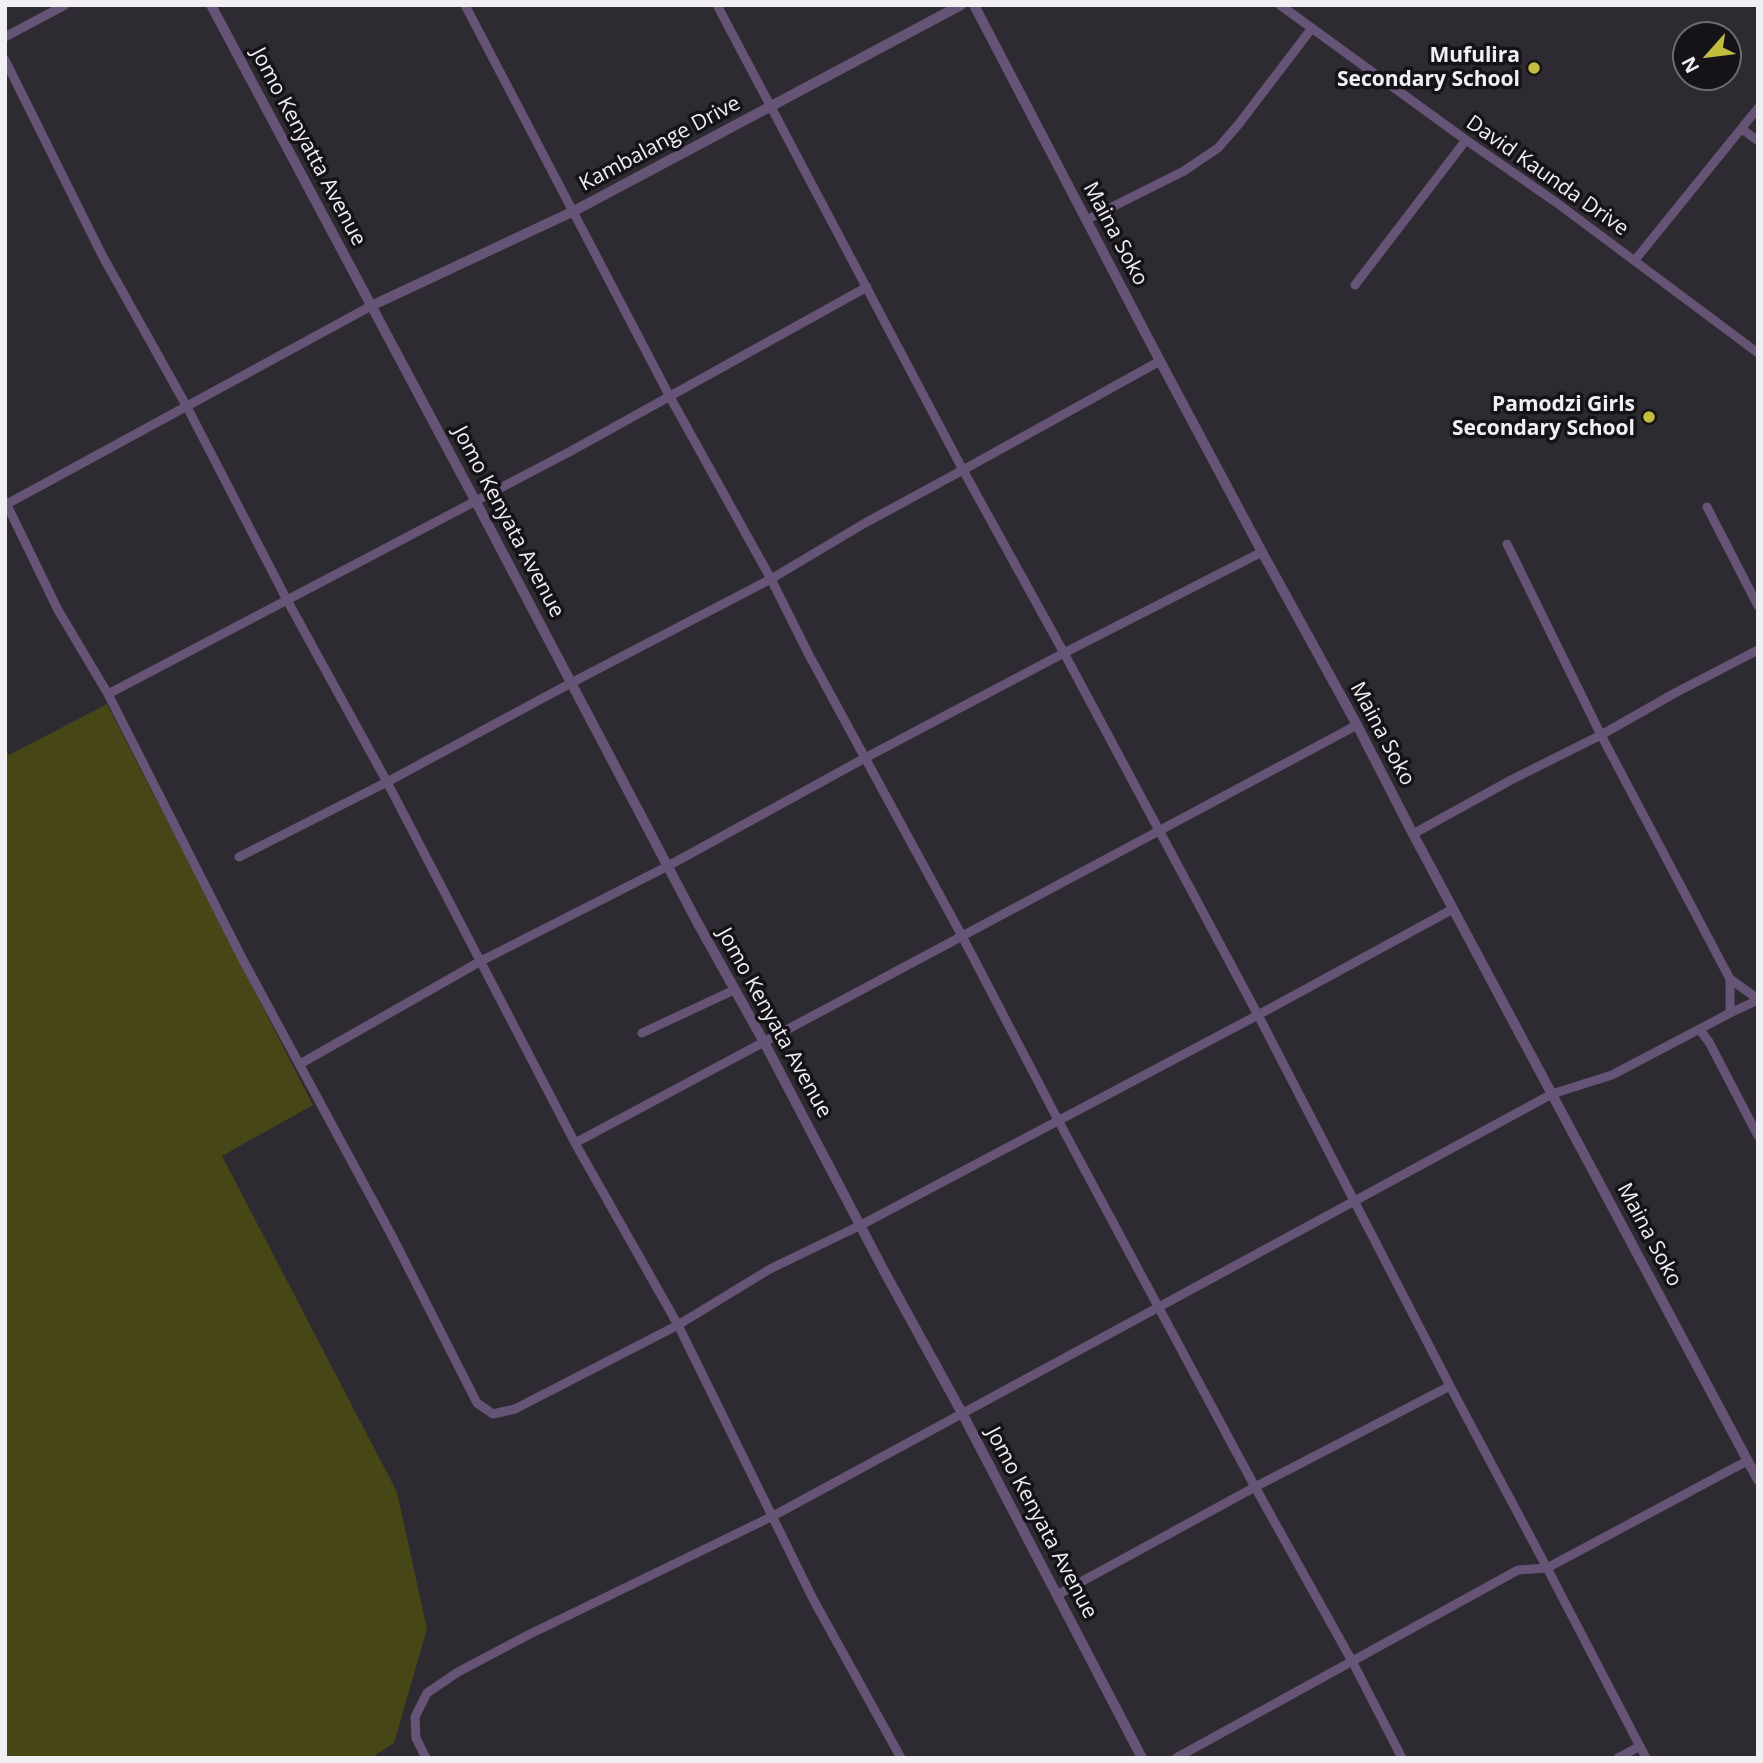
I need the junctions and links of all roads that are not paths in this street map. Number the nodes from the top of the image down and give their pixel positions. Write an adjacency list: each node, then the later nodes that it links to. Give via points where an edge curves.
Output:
1 (65, 5): 9 (street)
2 (211, 5): 21 (street, Jomo Kenyatta Avenue)
3 (465, 5): 16 (street)
4 (717, 5): 11 (street)
5 (961, 5): 11 (street, Kambalange Drive)
6 (974, 5): 17 (street, Maina Soko)
7 (1280, 5): 8 (street, David Kaunda Drive)
8 (1312, 28): 14 (street, David Kaunda Drive); 17 (street, via 1217,148 1184,171)
9 (5, 37)
10 (5, 60): 25 (street, via 102,255)
11 (770, 107): 16 (street, Kambalange Drive); 20 (street)
12 (1758, 108): 13 (street)
13 (1742, 129): 15 (street); 18 (street)
14 (1466, 140): 18 (street, David Kaunda Drive); 19 (street)
15 (1758, 141)
16 (574, 211): 21 (street, Kambalange Drive); 24 (street)
17 (1086, 220): 23 (street, Maina Soko)
18 (1635, 260): 22 (street, David Kaunda Drive)
19 (1355, 285)
20 (867, 287): 24 (street); 26 (street)
21 (371, 306): 25 (street); 27 (street, Jomo Kenyata Avenue)
22 (1758, 353)
23 (1160, 360): 26 (street); 31 (street, Maina Soko)
24 (670, 397): 27 (street); 32 (street)
25 (187, 407): 28 (street); 33 (street)
26 (963, 470): 32 (street); 36 (street)
27 (476, 502): 33 (street); 37 (street, Jomo Kenyata Avenue)
28 (6, 503): 38 (street, via 58,610)
29 (1707, 507): 34 (street)
30 (1507, 544): 40 (street)
31 (1262, 552): 36 (street); 39 (street, Maina Soko)
32 (771, 579): 37 (street); 41 (street)
33 (287, 600): 38 (street); 42 (street)
34 (1758, 606)
35 (1758, 650): 40 (street)
36 (1064, 653): 41 (street); 43 (street)
37 (571, 683): 42 (street); 46 (street, Jomo Kenyata Avenue)
38 (108, 694): 58 (street)
39 (1357, 725): 43 (street); 44 (street, Maina Soko)
40 (1601, 735): 44 (street); 50 (street)
41 (865, 758): 46 (street); 48 (street)
42 (387, 782): 45 (street); 49 (street)
43 (1160, 830): 48 (street); 54 (street)
44 (1413, 834): 47 (street, Maina Soko)
45 (239, 858)
46 (668, 866): 49 (street); 51 (street, Jomo Kenyata Avenue)
47 (1453, 909): 54 (street); 59 (street, Maina Soko)
48 (962, 936): 57 (street); 60 (street)
49 (481, 961): 58 (street); 62 (street)
50 (1730, 979): 52 (street); 53 (street)
51 (734, 990): 56 (street); 57 (street, Jomo Kenyata Avenue)
52 (1758, 1000): 53 (street)
53 (1730, 1013): 55 (street)
54 (1258, 1015): 60 (street); 63 (street)
55 (1700, 1030): 59 (street, via 1612,1075); 61 (street)
56 (642, 1032)
57 (764, 1042): 62 (street); 64 (street, Jomo Kenyata Avenue)
58 (300, 1064): 66 (street, via 477,1403 493,1414 515,1409)
59 (1552, 1094): 63 (street); 69 (street, Maina Soko)
60 (1058, 1120): 64 (street); 65 (street)
61 (1758, 1136)
62 (575, 1143): 66 (street)
63 (1354, 1201): 65 (street); 67 (street)
64 (861, 1225): 66 (street, via 770,1269); 68 (street, Jomo Kenyata Avenue)
65 (1159, 1307): 68 (street); 71 (street)
66 (678, 1325): 72 (street)
67 (1450, 1386): 71 (street); 73 (street)
68 (962, 1413): 72 (street); 74 (street, Jomo Kenyata Avenue)
69 (1747, 1461): 70 (street, Maina Soko); 73 (street)
70 (1758, 1480)
71 (1255, 1487): 74 (street); 75 (street)
72 (773, 1516): 77 (street, via 528,1635 427,1693 415,1717 416,1738); 78 (street)
73 (1547, 1568): 75 (street, via 1518,1570); 76 (street)
74 (1057, 1595): 79 (street, Jomo Kenyata Avenue)
75 (1352, 1661): 80 (street); 81 (street)
76 (1640, 1746): 82 (street); 83 (street)
77 (426, 1758)
78 (901, 1758)
79 (1142, 1758)
80 (1176, 1758)
81 (1402, 1758)
82 (1618, 1758)
83 (1646, 1758)

